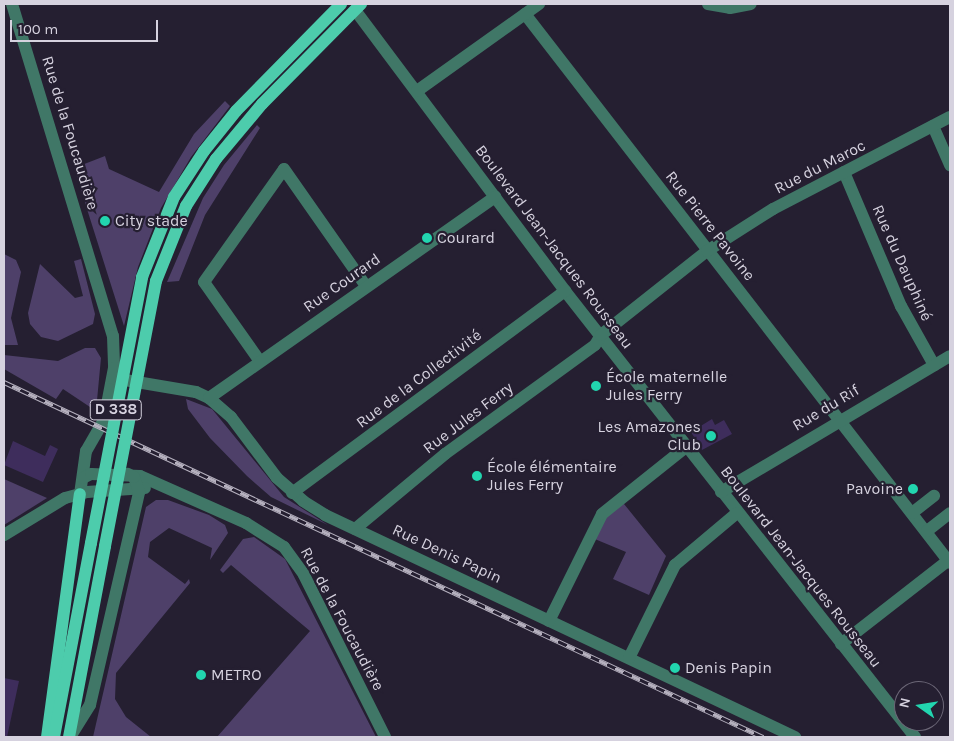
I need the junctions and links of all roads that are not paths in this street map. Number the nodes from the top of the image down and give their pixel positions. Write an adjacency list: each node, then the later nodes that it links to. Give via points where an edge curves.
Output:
1 (12, 4): 21 (street, Rue de la Foucaudière, via 107,312 114,347)
2 (341, 4): 46 (main road, D 338, bridge, via 236,111 204,151 174,197 142,277)
3 (539, 4): 7 (street)
4 (708, 4): 5 (street, via 730,8)
5 (752, 4)
6 (358, 7): 8 (street, Boulevard Jean-Jacques Rousseau); 47 (main road, D 338, bridge, via 262,104 216,159 186,206 156,282)
7 (526, 14): 8 (street); 14 (street, Rue Pierre Pavoine)
8 (417, 91): 13 (street, Boulevard Jean-Jacques Rousseau)
9 (950, 117): 10 (street, Rue du Maroc)
10 (933, 126): 11 (street); 12 (street, Rue du Maroc)
11 (950, 165)
12 (844, 172): 14 (street, Rue du Maroc, via 773,209); 20 (street, Rue du Dauphiné, via 901,306)
13 (495, 197): 15 (street, Rue Courard); 16 (street, Boulevard Jean-Jacques Rousseau)
14 (707, 251): 17 (street, Rue du Maroc); 23 (street, Rue Pierre Pavoine)
15 (366, 286): 19 (street, Rue Courard); 19 (street, via 284,169 204,282)
16 (565, 291): 17 (street, Boulevard Jean-Jacques Rousseau); 32 (street, Rue de la Collectivité)
17 (601, 335): 25 (street, Boulevard Jean-Jacques Rousseau); 38 (street, Rue Jules Ferry, via 594,345 445,454)
18 (950, 356): 20 (street, Rue du Rif)
19 (259, 360): 22 (street, Rue Courard)
20 (934, 365): 23 (street, Rue du Rif)
21 (112, 378): 22 (street, Rue Denis Papin, via 196,392); 24 (street, Rue de la Foucaudière, via 104,420)
22 (209, 398): 32 (street, Rue Denis Papin, via 231,417)
23 (839, 420): 31 (street, Rue du Rif); 36 (street, Rue Pierre Pavoine)
24 (90, 445): 26 (street, via 93,459); 28 (street, Rue de la Foucaudière)
25 (686, 447): 31 (street, Boulevard Jean-Jacques Rousseau); 42 (street, via 602,514)
26 (113, 474): 27 (street, Rue de la Foucaudière); 28 (street, Rue de la Foucaudière)
27 (127, 474): 29 (street, via 134,477); 30 (street, Rue de la Foucaudière)
28 (83, 478): 33 (street)
29 (138, 487): 30 (street, Rue de la Foucaudière); 33 (street, Rue de la Foucaudière); 47 (street, D 338, via 90,705)
30 (174, 490): 48 (street, Rue de la Foucaudière, via 269,534 294,559)
31 (721, 492): 35 (street, Boulevard Jean-Jacques Rousseau)
32 (292, 493): 38 (street, Rue Denis Papin)
33 (80, 494): 40 (street, Rue de la Foucaudière, via 65,498); 45 (main road)
34 (934, 496): 36 (street)
35 (737, 513): 43 (street, Boulevard Jean-Jacques Rousseau); 44 (street, via 675,565)
36 (912, 513): 39 (street, Rue Pierre Pavoine)
37 (950, 513): 39 (street)
38 (356, 529): 42 (street, Rue Denis Papin)
39 (927, 531): 41 (street, Rue Pierre Pavoine)
40 (4, 535)
41 (949, 561): 43 (street)
42 (549, 620): 44 (street, Rue Denis Papin)
43 (841, 644): 50 (street, Boulevard Jean-Jacques Rousseau)
44 (629, 658): 49 (street, Rue Denis Papin)
45 (47, 737)
46 (54, 737)
47 (69, 737)
48 (385, 737)
49 (795, 737)
50 (915, 737)

